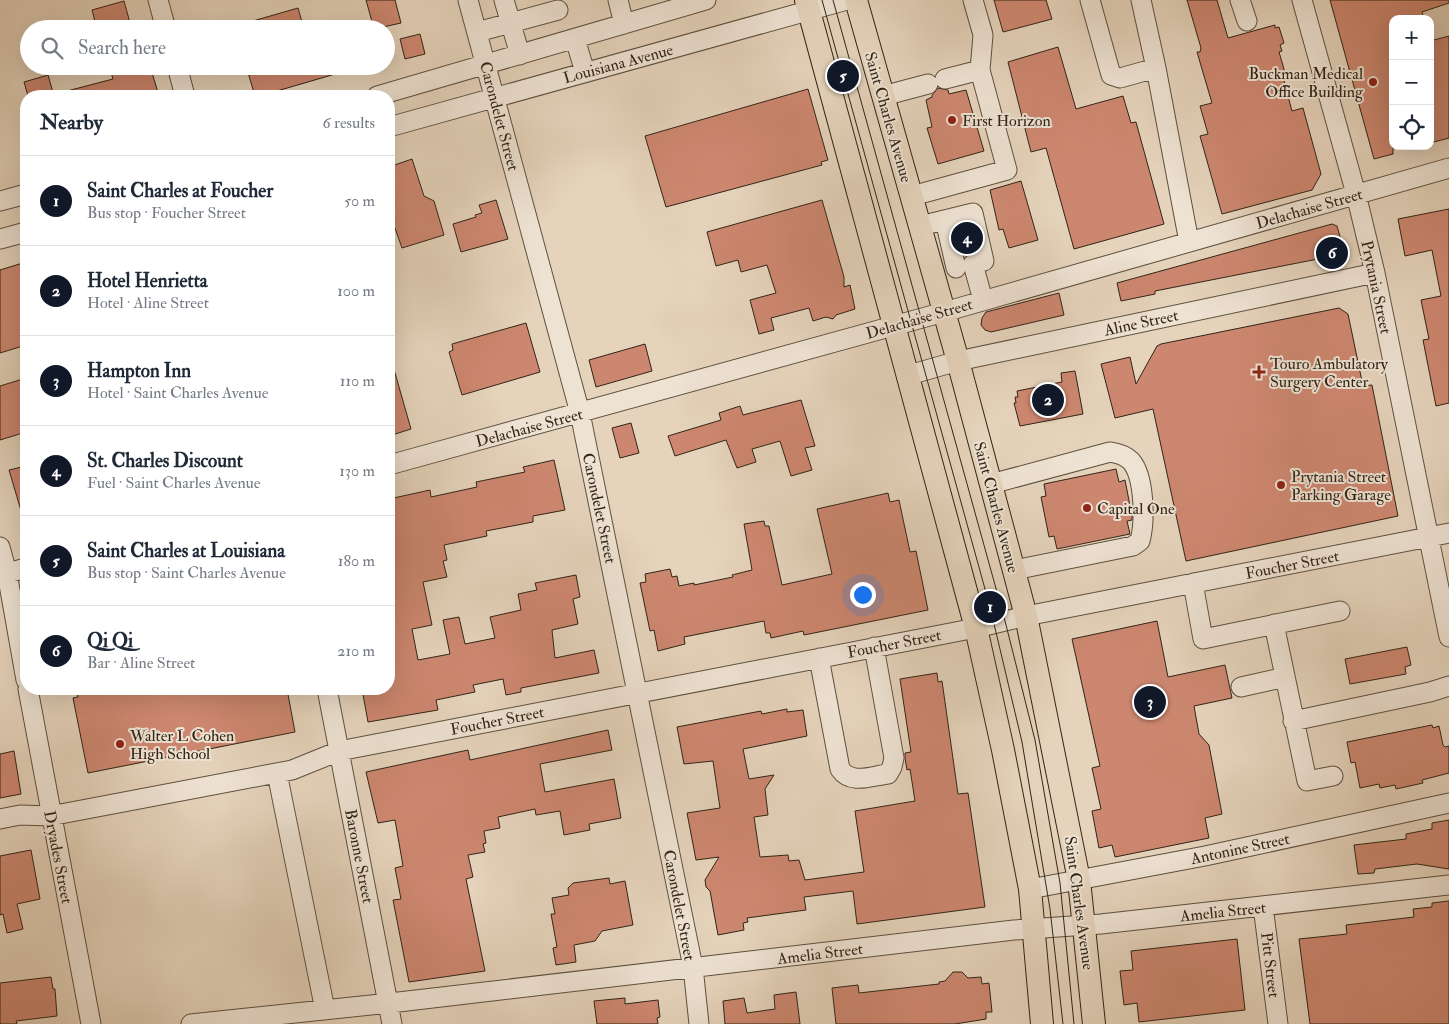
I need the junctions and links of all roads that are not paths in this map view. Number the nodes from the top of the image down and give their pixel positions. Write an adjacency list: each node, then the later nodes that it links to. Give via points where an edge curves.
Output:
1 (158, 0): 16 (street)
2 (468, 0): 20 (street, Carondelet Street)
3 (504, 0): 18 (street)
4 (618, 0): 19 (street)
5 (706, 0): 14 (street)
6 (847, 0): 15 (street, Louisiana Avenue)
7 (856, 0): 30 (main road, Saint Charles Avenue)
8 (973, 0): 25 (street, via 983,35)
9 (1090, 0): 24 (street, via 1112,75 1120,78)
10 (1142, 0): 24 (street)
11 (1240, 0): 17 (street)
12 (1302, 0): 34 (street, Prytania Street)
13 (557, 5): 18 (street); 21 (street)
14 (667, 5): 19 (street)
15 (808, 5): 26 (street, Louisiana Avenue); 48 (main road)
16 (164, 20)
17 (1247, 22)
18 (511, 24): 20 (street); 22 (street)
19 (624, 24): 21 (street)
20 (477, 32): 23 (street, Carondelet Street)
21 (570, 40): 22 (street); 26 (street)
22 (520, 55): 23 (street)
23 (486, 64): 29 (street); 31 (street, Carondelet Street)
24 (1156, 68): 42 (street)
25 (980, 70): 30 (street); 36 (street, via 1007,170)
26 (585, 72): 31 (street, Louisiana Avenue)
27 (179, 75): 28 (street)
28 (183, 90)
29 (395, 90)
30 (884, 96): 36 (main road, Saint Charles Avenue)
31 (496, 97): 32 (street, Louisiana Avenue); 51 (street, Carondelet Street)
32 (395, 125)
33 (1449, 168): 34 (street, Delachaise Street)
34 (1356, 194): 42 (street, Delachaise Street); 44 (street, Prytania Street)
35 (20, 196): 37 (street)
36 (912, 196): 39 (main road, Saint Charles Avenue)
37 (0, 201)
38 (945, 220): 39 (street); 43 (street); 43 (street, via 973,213 984,261)
39 (920, 226): 45 (main road, Saint Charles Avenue)
40 (20, 234): 41 (street)
41 (0, 239)
42 (1189, 242): 46 (street, Delachaise Street)
43 (965, 266): 45 (street); 46 (street)
44 (1375, 273): 49 (street, Aline Street); 55 (street, Prytania Street)
45 (933, 274): 47 (main road, Saint Charles Avenue)
46 (983, 300): 47 (street, Delachaise Street)
47 (944, 312): 48 (street, Delachaise Street); 49 (main road, Saint Charles Avenue)
48 (894, 325): 50 (main road); 51 (street, Delachaise Street)
49 (958, 361): 50 (street, Aline Street); 53 (main road, Saint Charles Avenue)
50 (909, 375): 64 (main road)
51 (580, 413): 52 (street, Delachaise Street); 72 (street, Carondelet Street)
52 (395, 463)
53 (991, 484): 58 (main road, Saint Charles Avenue); 58 (street, via 1110,452 1130,461 1136,471 1144,513 1140,540 1133,546)
54 (1449, 533): 55 (street, Foucher Street)
55 (1430, 536): 60 (street, Foucher Street); 65 (street, Prytania Street)
56 (0, 548): 59 (street)
57 (20, 570): 59 (street)
58 (1014, 570): 62 (main road, Saint Charles Avenue)
59 (4, 574): 67 (street)
60 (1193, 583): 62 (street, Foucher Street); 63 (street, via 1204,639)
61 (1340, 611): 63 (street)
62 (1026, 616): 64 (street, Foucher Street); 82 (main road, Saint Charles Avenue)
63 (1274, 624): 69 (street)
64 (976, 628): 66 (street, Foucher Street); 84 (main road, via 1004,750)
65 (1449, 637)
66 (874, 647): 68 (street, Foucher Street); 68 (street, via 894,758 888,774 854,779 845,776 840,769)
67 (20, 651)
68 (819, 658): 72 (street, Foucher Street)
69 (1284, 677): 71 (street); 75 (street)
70 (1449, 686): 75 (street)
71 (1241, 687)
72 (638, 692): 76 (street, Foucher Street); 88 (street, Carondelet Street)
73 (29, 695): 80 (street, Dryades Street)
74 (328, 695): 76 (street, Baronne Street)
75 (1293, 721): 78 (street, via 1307,781)
76 (339, 751): 77 (street, Foucher Street); 89 (street, Baronne Street)
77 (277, 773): 80 (street, Foucher Street); 90 (street)
78 (1334, 776)
79 (1449, 804): 82 (street, Antonine Street)
80 (50, 816): 81 (street, via 20,815); 91 (street, Dryades Street)
81 (0, 819)
82 (1079, 880): 84 (street, Antonine Street); 86 (main road, Saint Charles Avenue)
83 (1449, 885): 85 (street, Amelia Street)
84 (1030, 890): 87 (main road)
85 (1263, 906): 86 (street, Amelia Street); 97 (street, Pitt Street)
86 (1085, 926): 87 (street, Amelia Street); 96 (main road, Saint Charles Avenue)
87 (1035, 928): 88 (street, Amelia Street); 95 (main road)
88 (693, 968): 89 (street, Amelia Street); 94 (street, Carondelet Street)
89 (390, 1003): 90 (street, Amelia Street); 93 (street, Baronne Street)
90 (326, 1010): 92 (street, Amelia Street)
91 (92, 1024)
92 (191, 1024)
93 (392, 1024)
94 (699, 1024)
95 (1042, 1024)
96 (1094, 1024)
97 (1278, 1024)

